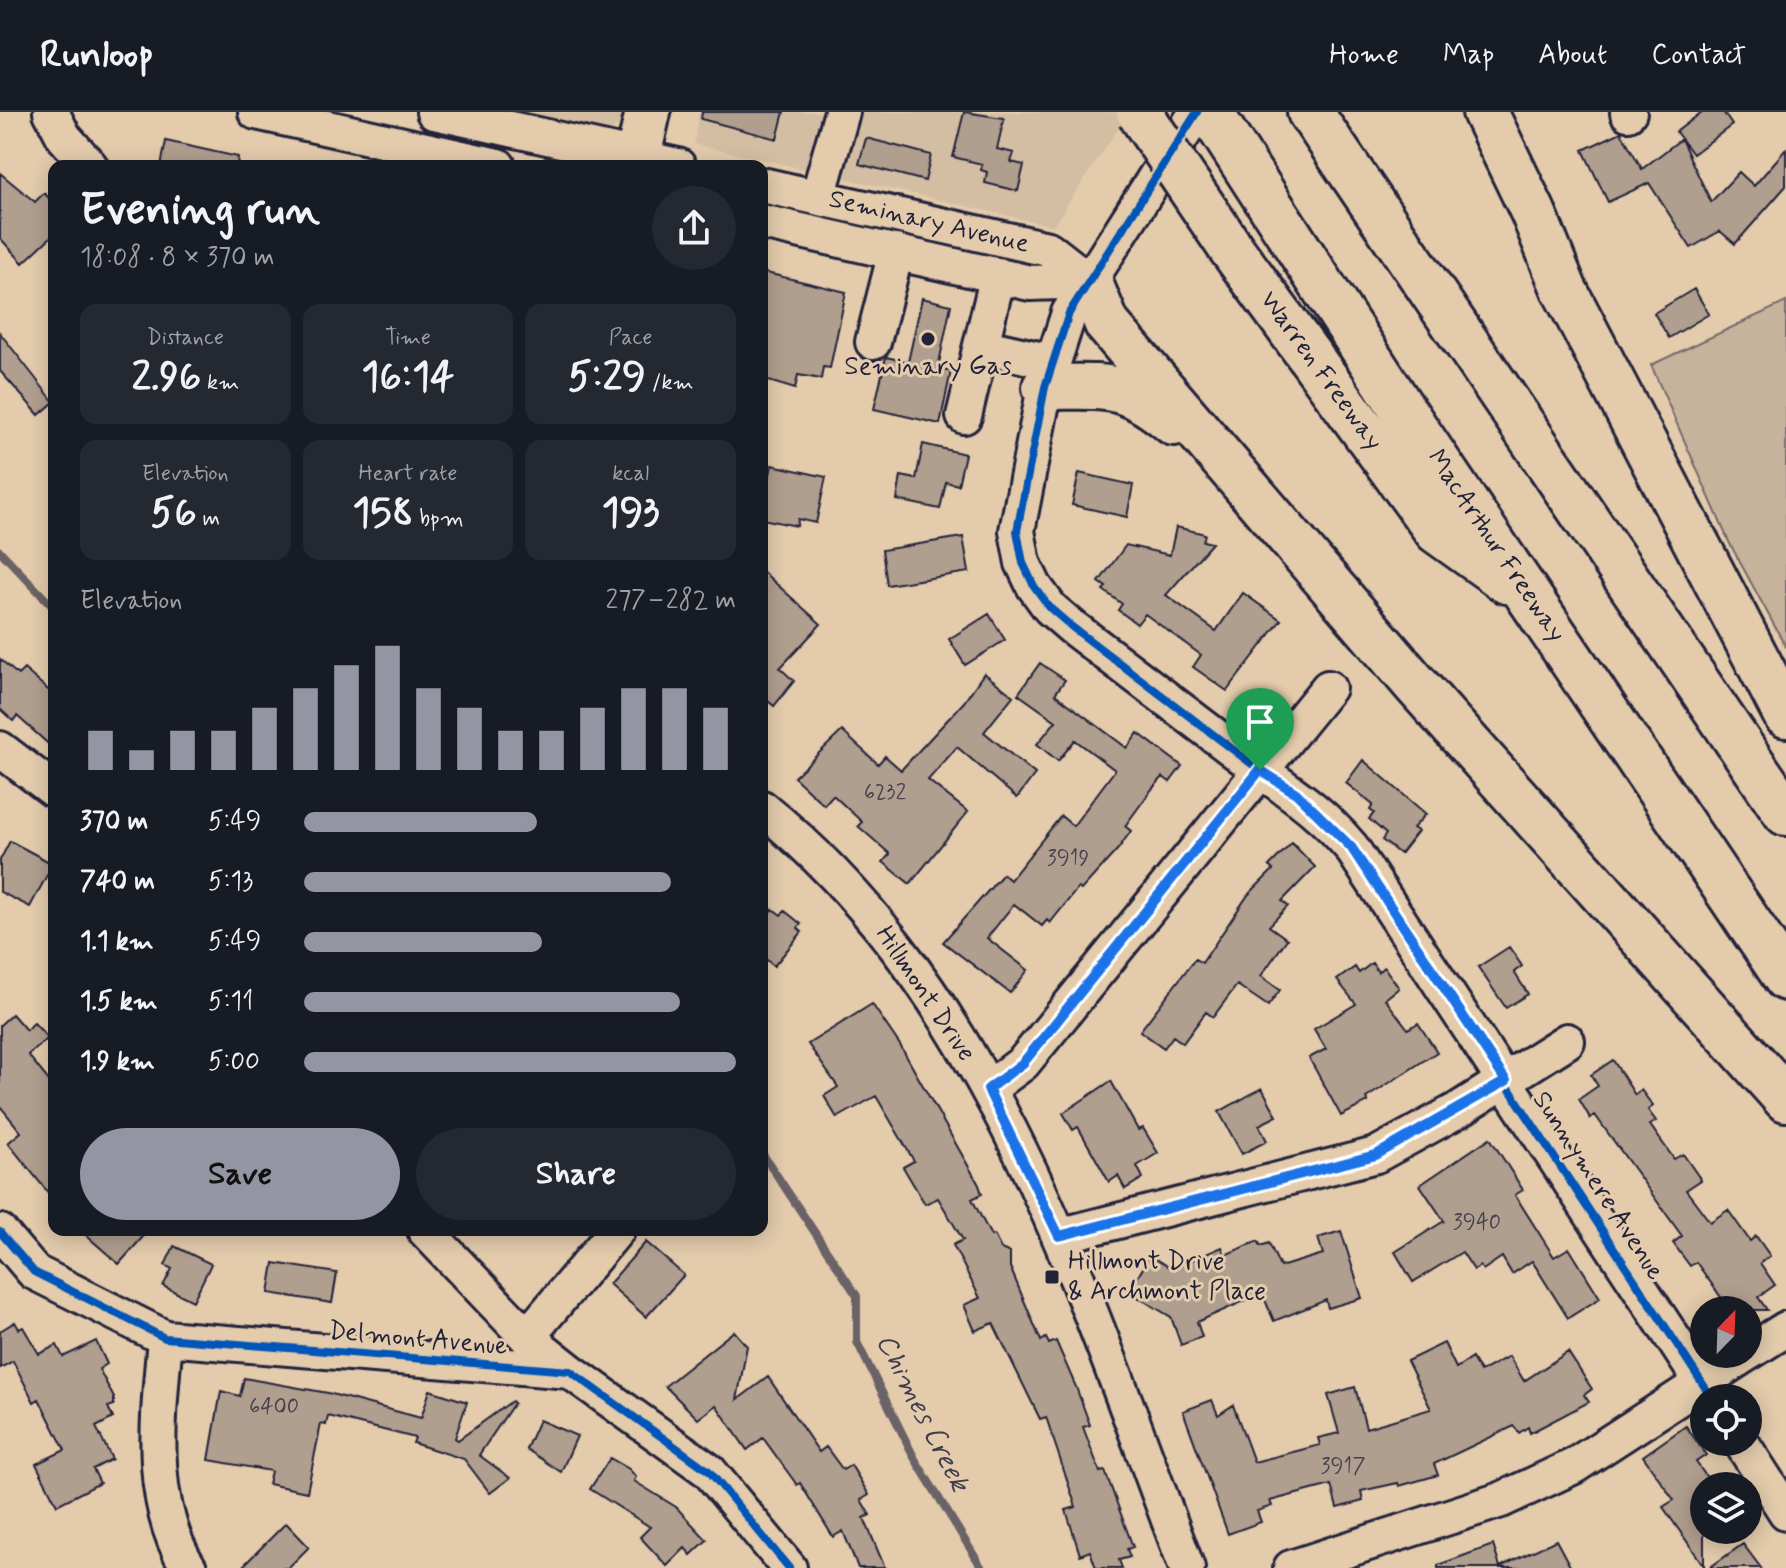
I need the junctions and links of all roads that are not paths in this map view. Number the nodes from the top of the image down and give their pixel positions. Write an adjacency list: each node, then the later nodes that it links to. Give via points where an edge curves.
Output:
1 (51, 112): 12 (street)
2 (256, 112): 13 (street)
3 (434, 112): 11 (street)
4 (648, 112): 15 (highway)
5 (842, 112): 17 (street)
6 (1139, 112): 27 (highway, Warren Freeway, bridge, via 1230,247 1437,531)
7 (1197, 112): 21 (street, Sunnymere Avenue)
8 (1210, 112): 27 (highway, MacArthur Freeway, via 1399,404)
9 (1485, 112): 29 (highway, via 1564,289)
10 (1314, 117): 34 (highway)
11 (505, 120): 14 (street)
12 (85, 160)
13 (471, 160)
14 (642, 160)
15 (652, 160)
16 (768, 186): 17 (street, Seminary Avenue)
17 (818, 197): 21 (street, Seminary Avenue, via 1048,249)
18 (768, 223): 19 (street, Seminary Avenue)
19 (896, 252): 20 (street, Seminary Avenue); 22 (street)
20 (998, 275): 21 (street, Seminary Avenue, via 1039,284); 23 (street)
21 (1089, 281): 24 (street, Sunnymere Avenue, via 1069,313); 26 (highway, via 1107,324)
22 (873, 342)
23 (981, 346): 24 (street); 25 (street)
24 (1049, 375): 26 (highway, via 1134,393); 31 (street, Sunnymere Avenue, via 1017,531 1034,586 1072,627)
25 (964, 416)
26 (1243, 481): 39 (highway, via 1416,685)
27 (1534, 600): 35 (highway, MacArthur Freeway)
28 (1328, 688): 31 (street)
29 (1786, 715)
30 (0, 749): 32 (street)
31 (1260, 770): 37 (street, Sunnymere Avenue, via 1296,793 1351,847); 38 (street, via 1023,1063)
32 (48, 785)
33 (768, 813): 38 (street, Hillmont Drive, via 880,925 937,1001)
34 (1786, 813)
35 (1786, 978)
36 (1567, 1041): 37 (street)
37 (1506, 1081): 43 (street, via 1376,1155); 50 (street, Sunnymere Avenue)
38 (988, 1089): 43 (street, Hillmont Drive)
39 (1786, 1099)
40 (0, 1232): 46 (street, Delmont Avenue, via 34,1272)
41 (431, 1236): 45 (street)
42 (612, 1236): 45 (street)
43 (1059, 1236): 57 (street, Hillmont Drive)
44 (1786, 1329): 47 (street)
45 (527, 1337): 49 (street)
46 (165, 1338): 49 (street, Delmont Avenue); 55 (street, via 158,1449 163,1501)
47 (1762, 1344)
48 (1731, 1368): 51 (street)
49 (570, 1371): 56 (street, via 709,1471)
50 (1703, 1384)
51 (1713, 1384)
52 (1690, 1400): 58 (street, via 1574,1466 1501,1500)
53 (1750, 1456): 54 (street)
54 (1786, 1512)
55 (189, 1568)
56 (789, 1568)
57 (1187, 1568)
58 (1291, 1568)

